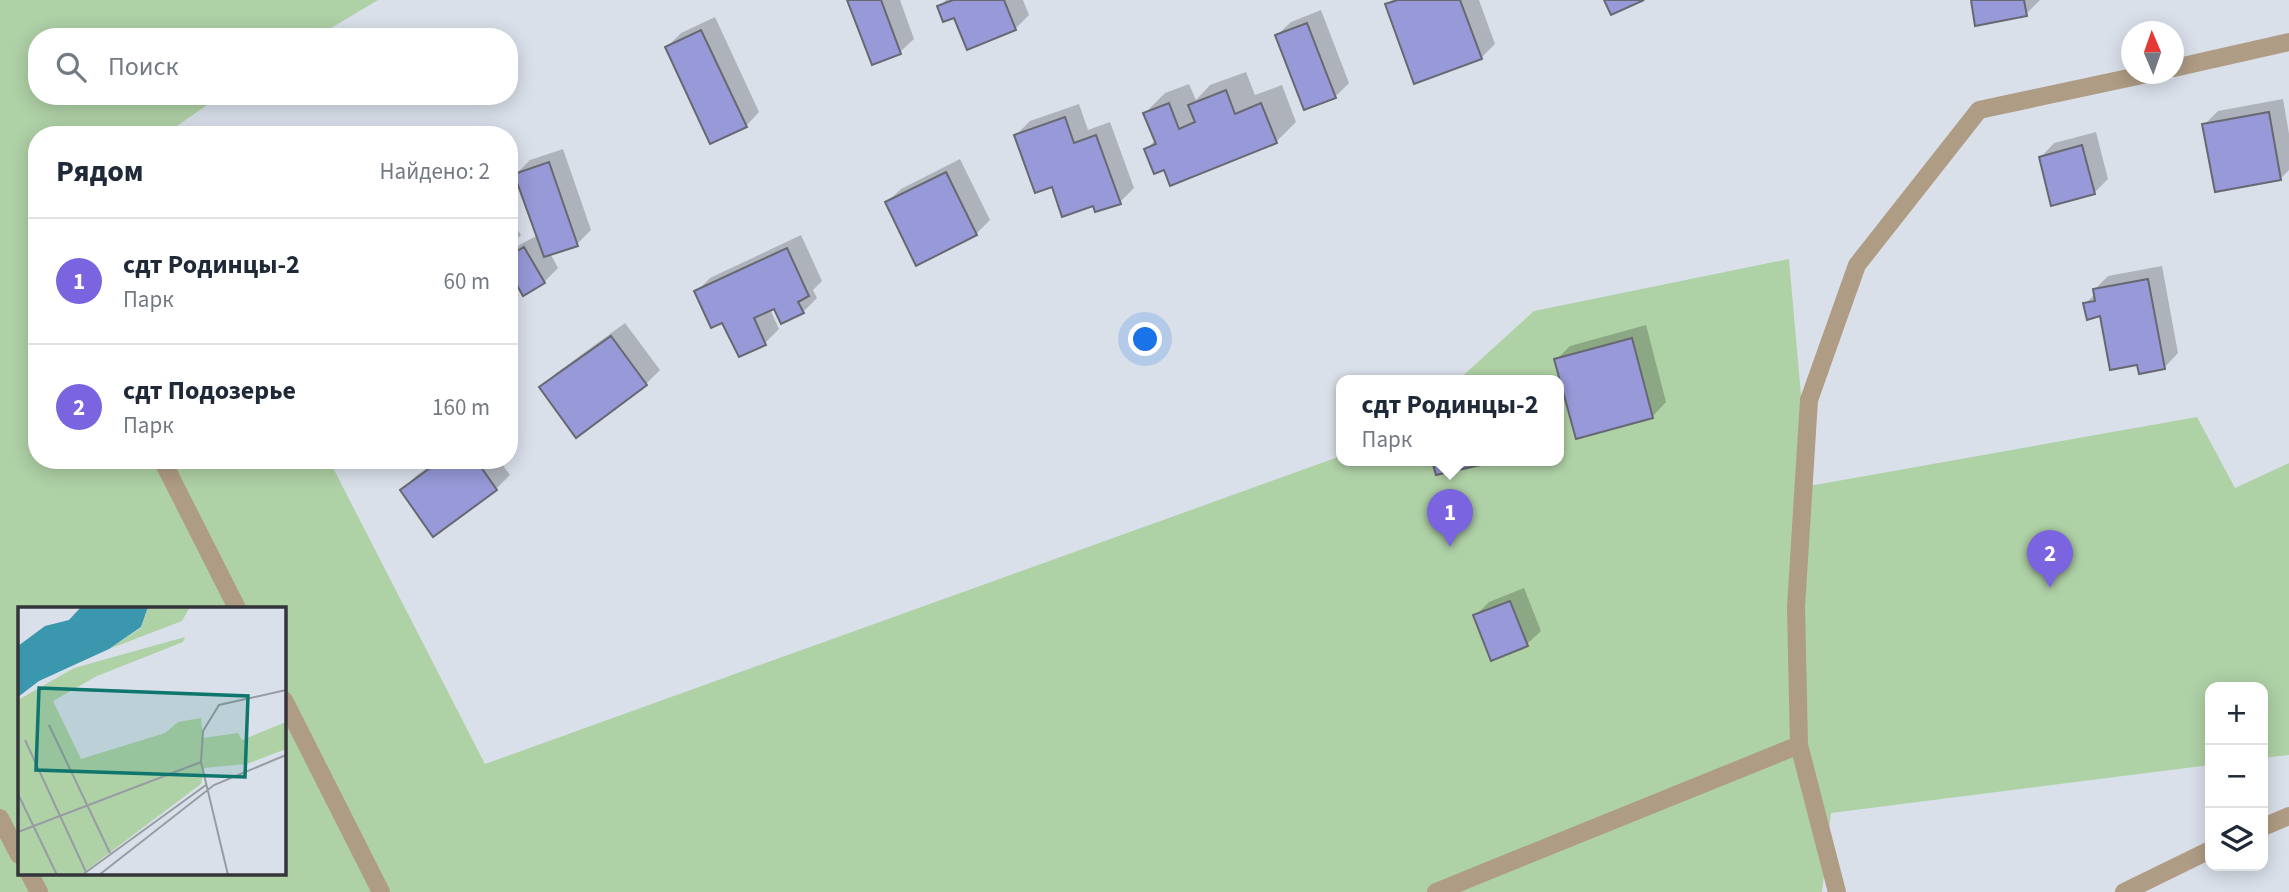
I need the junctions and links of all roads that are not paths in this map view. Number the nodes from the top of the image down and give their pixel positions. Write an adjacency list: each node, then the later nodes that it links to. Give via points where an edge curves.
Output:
1 (2289, 42): 2 (street)
2 (2184, 66)
3 (2121, 80): 7 (street, via 1979,110 1857,265 1809,400 1796,607)
4 (167, 469): 5 (street)
5 (236, 607)
6 (285, 702): 15 (street)
7 (1799, 745): 16 (street); 17 (street)
8 (2289, 816): 10 (street)
9 (0, 818): 12 (street)
10 (2268, 825)
11 (2205, 852): 18 (street)
12 (18, 853)
13 (30, 874): 14 (street)
14 (39, 892)
15 (381, 892)
16 (1436, 892)
17 (1837, 892)
18 (2124, 892)

